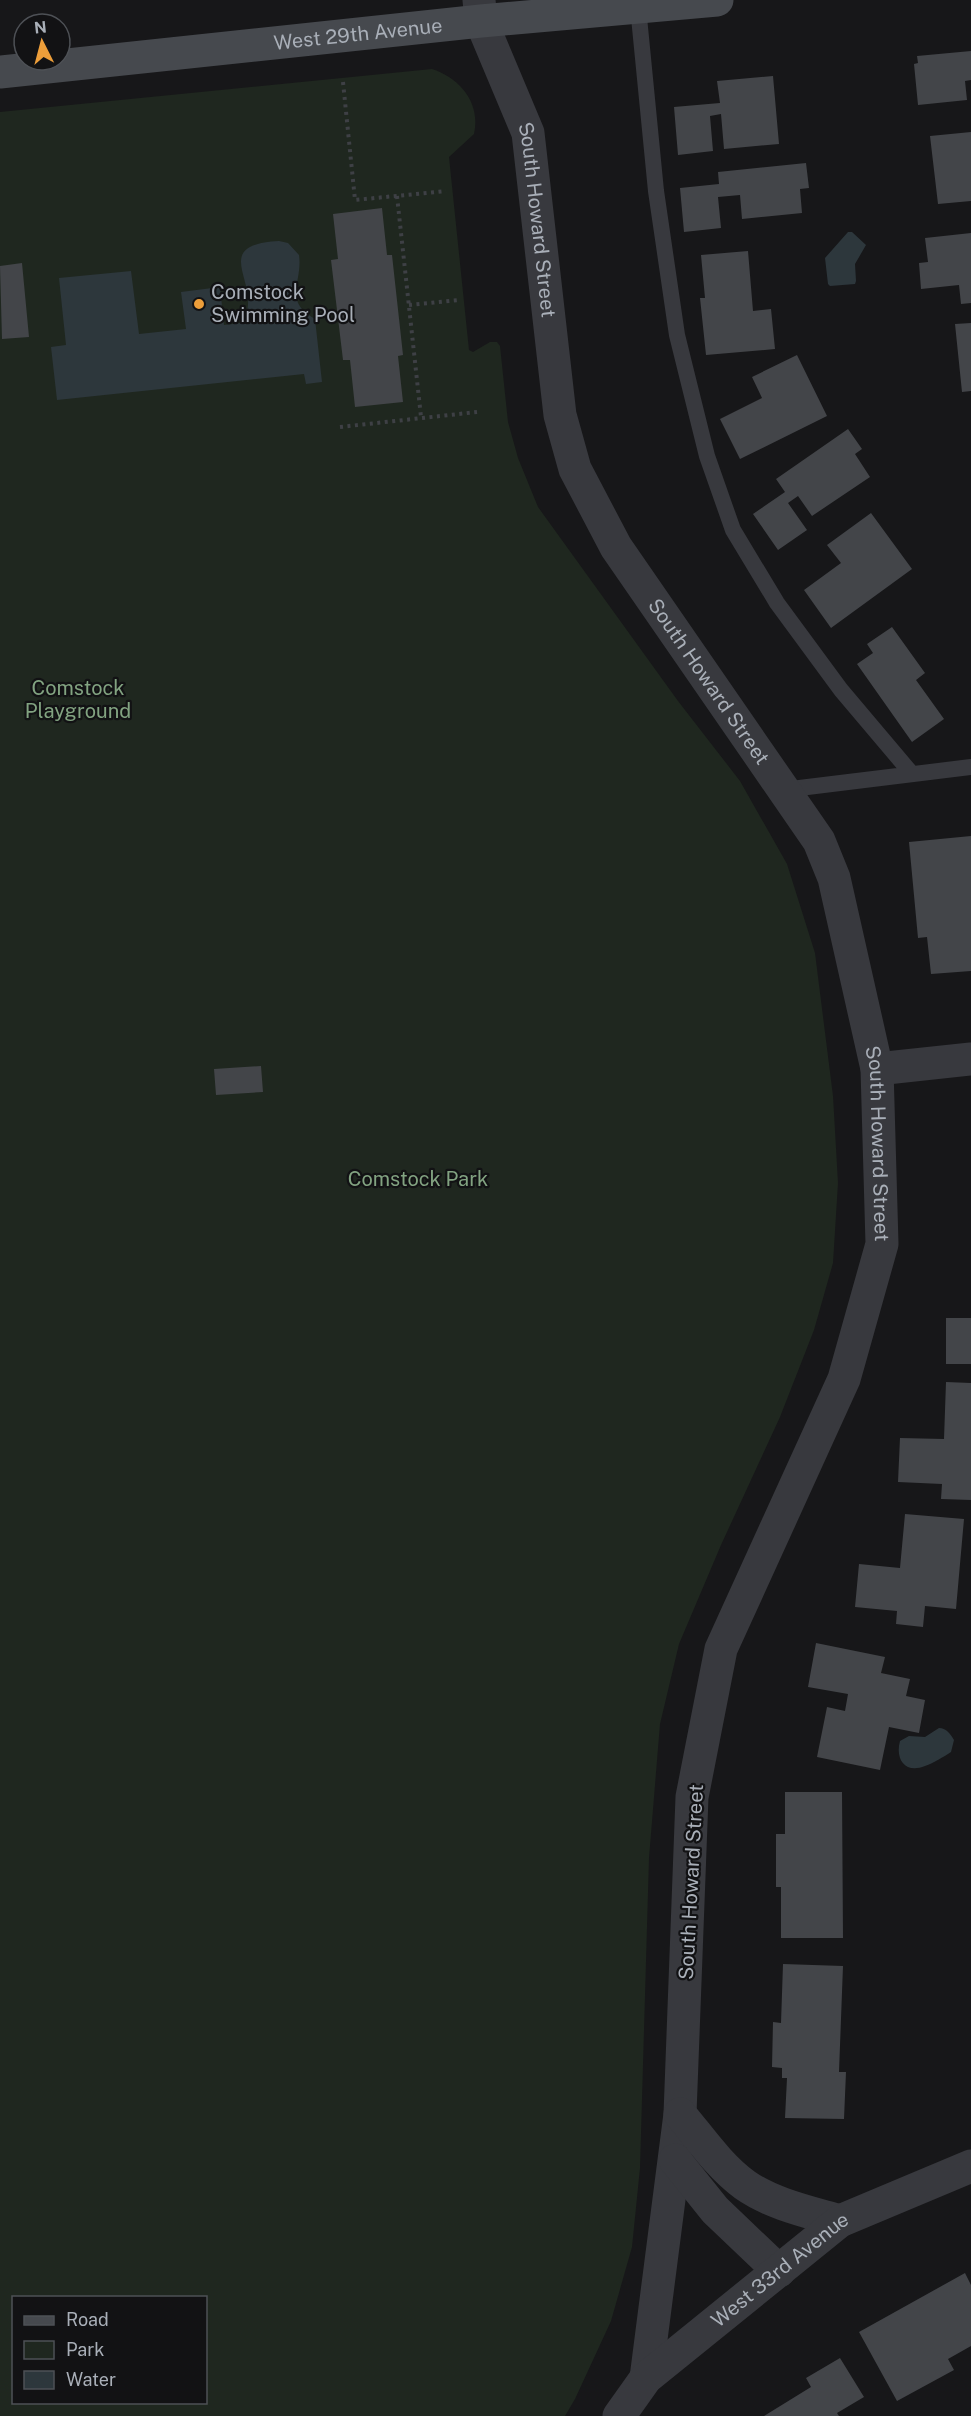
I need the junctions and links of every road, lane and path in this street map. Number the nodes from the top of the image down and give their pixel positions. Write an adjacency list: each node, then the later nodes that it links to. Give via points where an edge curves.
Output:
1 (717, 0): 2 (main road, West 29th Avenue)
2 (639, 7): 3 (main road, West 29th Avenue); 14 (lane, via 656,191 676,335 706,456 733,530 777,603 841,690)
3 (480, 11): 4 (main road, West 29th Avenue); 15 (street, South Howard Street, via 528,134 561,415 575,470 616,547)
4 (0, 72)
5 (343, 82): 7 (path, via 355,200)
6 (446, 191): 7 (path)
7 (397, 196): 9 (path)
8 (460, 300): 9 (path)
9 (409, 305): 11 (path)
10 (477, 412): 11 (path)
11 (421, 417): 12 (path)
12 (340, 426)
13 (971, 767): 14 (lane)
14 (912, 774): 15 (lane)
15 (783, 790): 17 (street, South Howard Street, via 819,841 834,878)
16 (971, 1059): 17 (street)
17 (877, 1069): 18 (street, South Howard Street, via 882,1244 844,1379 721,1649 692,1797)
18 (680, 2114): 19 (street, South Howard Street); 21 (street, via 714,2157 747,2186 783,2204)
19 (675, 2160): 22 (street, via 715,2210); 23 (street, South Howard Street)
20 (971, 2166): 21 (street, West 33rd Avenue)
21 (840, 2221): 22 (street, West 33rd Avenue)
22 (779, 2271): 23 (street, West 33rd Avenue)
23 (646, 2379): 24 (street, West 33rd Avenue)
24 (619, 2416)

